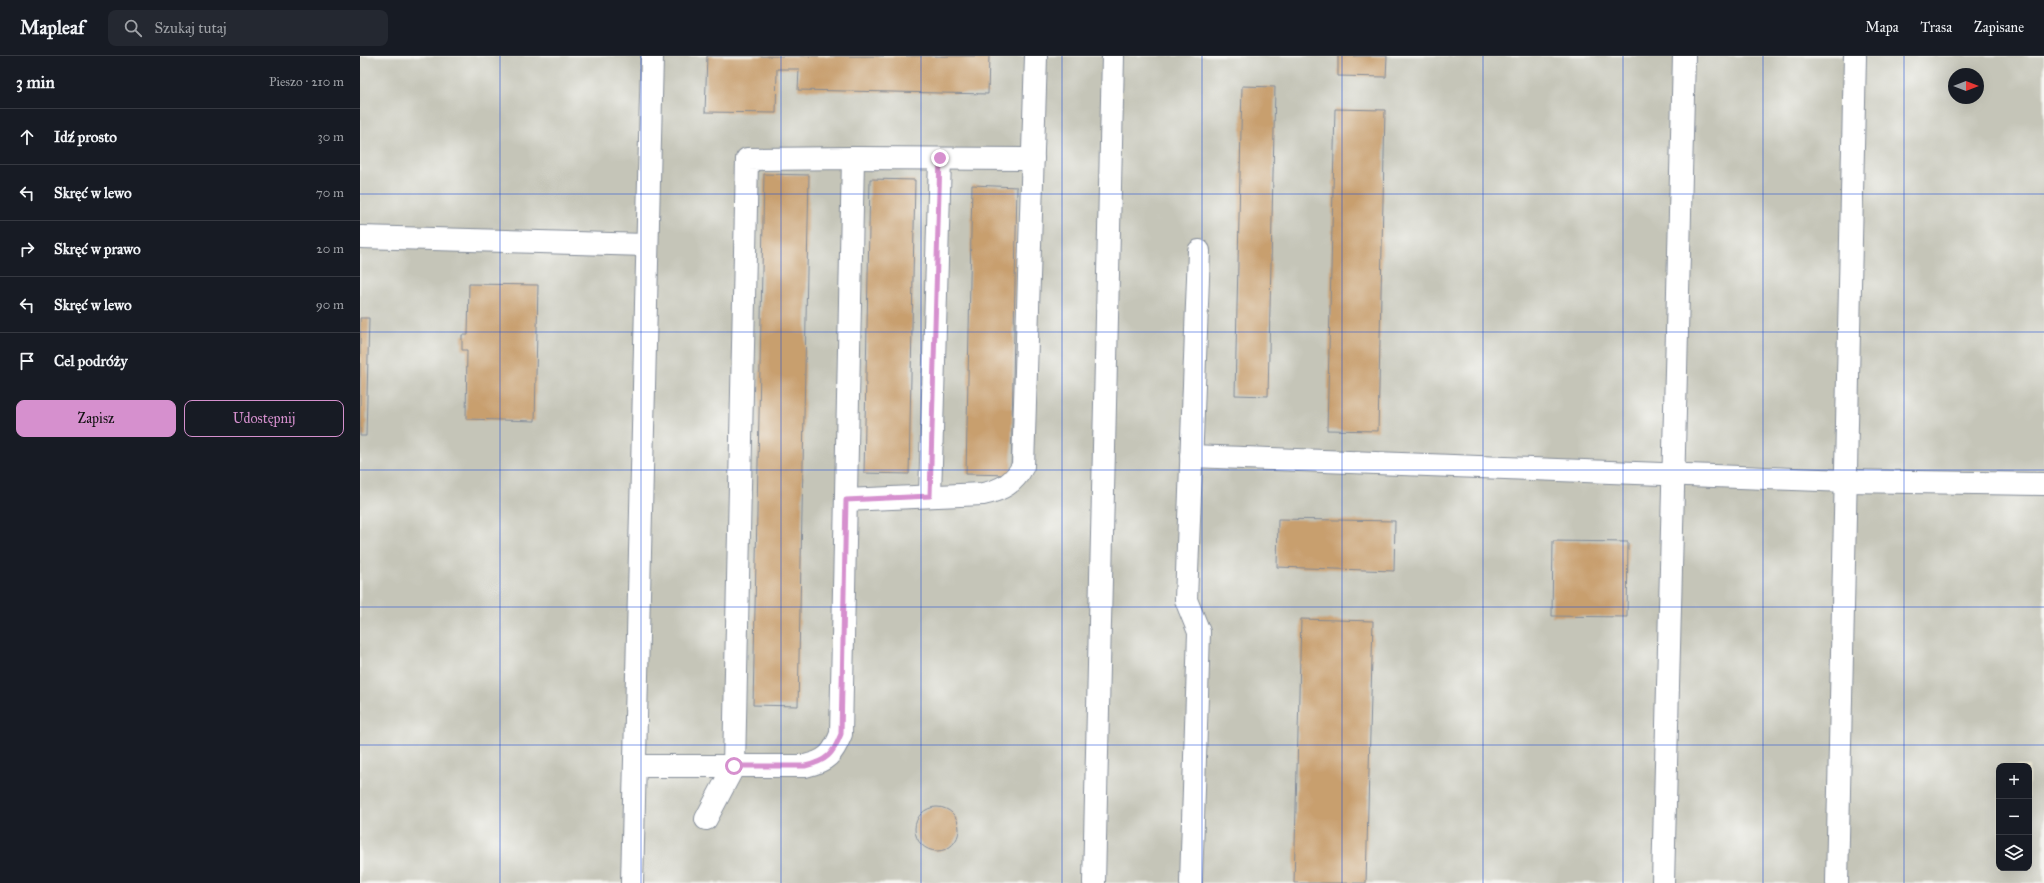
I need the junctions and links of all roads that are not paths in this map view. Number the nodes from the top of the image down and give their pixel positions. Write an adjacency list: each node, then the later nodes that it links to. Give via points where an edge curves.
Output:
1 (652, 56): 10 (lane)
2 (1036, 56): 8 (lane)
3 (1113, 56): 22 (lane)
4 (1684, 56): 13 (lane)
5 (1854, 56): 14 (lane)
6 (854, 158): 7 (lane); 17 (lane); 19 (lane, via 747,159)
7 (940, 158): 8 (lane); 16 (lane)
8 (1033, 159): 16 (lane, via 1024,466 1018,477 996,492)
9 (360, 236): 10 (lane)
10 (647, 245): 18 (lane)
11 (1200, 251): 12 (lane)
12 (1190, 456): 13 (lane); 23 (lane, via 1186,600 1199,632)
13 (1673, 474): 14 (lane); 24 (lane)
14 (1847, 480): 15 (lane); 25 (lane)
15 (2044, 484)
16 (930, 496): 17 (lane)
17 (846, 500): 19 (lane, via 841,734 836,746 828,757 816,764)
18 (634, 766): 19 (lane); 21 (lane)
19 (734, 766): 20 (lane)
20 (706, 819)
21 (632, 883)
22 (1094, 883)
23 (1191, 883)
24 (1663, 883)
25 (1838, 883)

